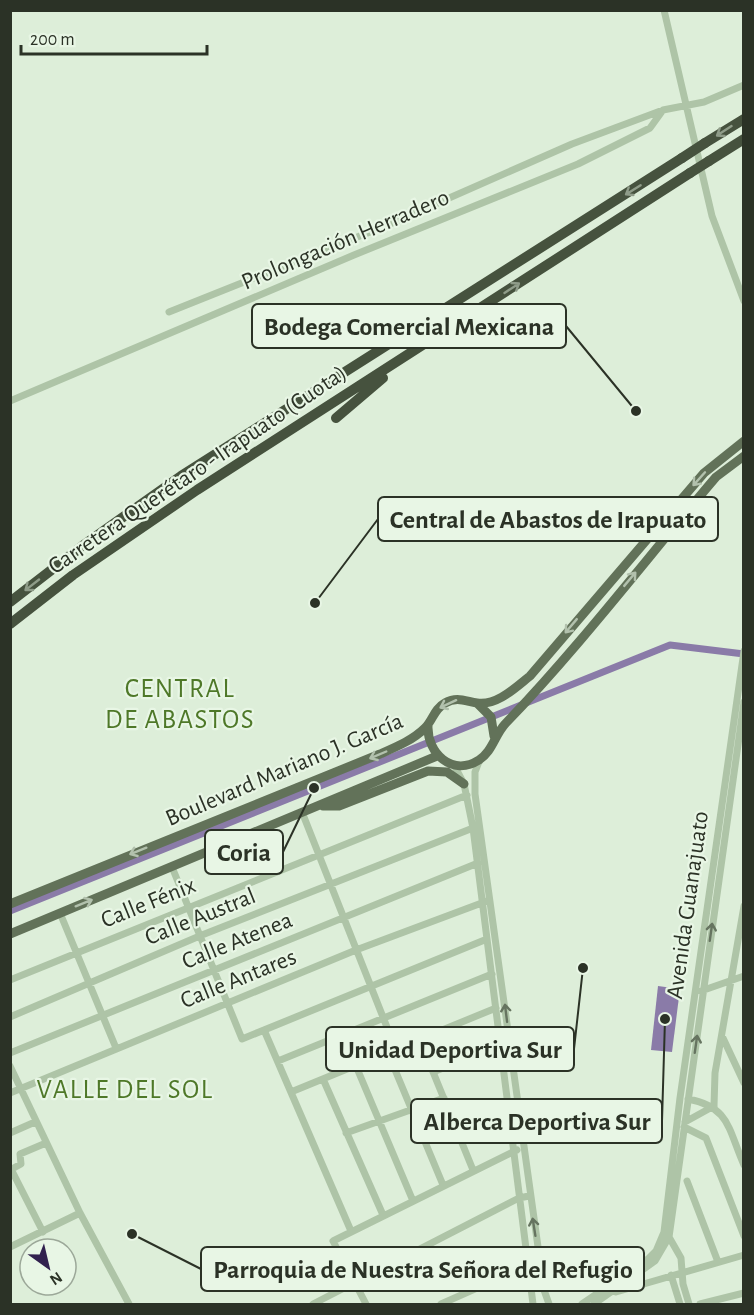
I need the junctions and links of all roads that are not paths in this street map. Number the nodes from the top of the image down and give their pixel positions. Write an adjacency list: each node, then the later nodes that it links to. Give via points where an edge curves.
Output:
1 (664, 10): 3 (street)
2 (744, 85): 3 (street, via 723,96)
3 (687, 105): 4 (street); 7 (street, via 712,216)
4 (663, 110): 8 (street); 10 (street, Prolongación Herradero, via 650,128 578,164)
5 (744, 119): 16 (highway, Carretera Querétaro - Irapuato (Cuota), one-way to 16, bridge, via 181,476)
6 (744, 139): 9 (highway, Carretera Querétaro - Irapuato (Cuota), one-way to 6, bridge)
7 (744, 301)
8 (169, 312)
9 (430, 341): 11 (highway); 17 (highway, Carretera Querétaro - Irapuato (Cuota), via 135,532)
10 (10, 401)
11 (336, 418)
12 (743, 441): 21 (main road, Boulevard Mariano J. García, one-way to 21, via 704,473 530,676 508,694)
13 (744, 456): 15 (main road)
14 (744, 466): 15 (main road)
15 (726, 468): 23 (main road, one-way to 15, via 539,688)
16 (10, 602)
17 (10, 624)
18 (744, 651): 19 (street, Avenida Guanajuato)
19 (743, 660): 55 (street, Avenida Guanajuato)
20 (744, 702): 54 (street, Avenida Guanajuato, one-way to 20)
21 (481, 706): 22 (main road, Boulevard Mariano J. García, one-way to 22, via 465,699 446,703 431,716); 23 (main road)
22 (428, 731): 24 (main road); 37 (main road, Boulevard Mariano J. García, one-way to 37, via 381,754)
23 (494, 731): 25 (main road, via 490,749)
24 (435, 752): 26 (main road); 29 (main road)
25 (480, 759): 26 (main road, via 472,764); 36 (street, via 475,772 475,794)
26 (454, 765): 27 (street)
27 (464, 784): 28 (street); 29 (main road, via 447,772 429,771 339,806)
28 (467, 795): 31 (street); 32 (street, Calle Fénix)
29 (314, 807): 30 (main road)
30 (302, 812): 32 (street); 34 (main road)
31 (473, 828): 33 (street); 35 (street, Calle Austral)
32 (319, 855): 35 (street); 38 (street, Calle Fénix)
33 (478, 863): 36 (street); 41 (street, Calle Atenea)
34 (172, 867): 38 (street); 40 (main road, one-way to 34)
35 (331, 886): 41 (street); 43 (street, Calle Austral)
36 (486, 902): 44 (street); 45 (street, Calle Antares); 85 (street, one-way to 36)
37 (10, 904)
38 (189, 906): 43 (street); 46 (street, Calle Fénix)
39 (744, 906): 51 (street)
40 (60, 913): 42 (main road); 46 (street)
41 (343, 918): 45 (street); 47 (street, Calle Atenea)
42 (10, 934)
43 (202, 935): 47 (street); 52 (street, Calle Austral)
44 (487, 939): 48 (street); 53 (street)
45 (356, 950): 53 (street); 56 (street, Calle Antares)
46 (78, 951): 50 (street, Calle Fénix); 52 (street)
47 (215, 970): 56 (street); 58 (street, Calle Atenea)
48 (492, 974): 57 (street); 60 (street)
49 (744, 976): 51 (street)
50 (10, 980)
51 (732, 980): 54 (street); 62 (street)
52 (90, 983): 58 (street); 59 (street, Calle Austral)
53 (371, 987): 60 (street); 61 (street)
54 (703, 990): 55 (street); 79 (street, Avenida Guanajuato, one-way to 54)
55 (694, 993): 109 (street, Avenida Guanajuato)
56 (228, 1004): 61 (street, via 242,1039); 65 (street, Calle Antares)
57 (496, 1008): 63 (street); 64 (street)
58 (103, 1014): 65 (street); 67 (street, Calle Atenea)
59 (10, 1017)
60 (383, 1017): 66 (street); 69 (street)
61 (264, 1030): 69 (street)
62 (722, 1035): 74 (street); 80 (street)
63 (420, 1040): 66 (street); 72 (street)
64 (499, 1046): 72 (street); 81 (street)
65 (116, 1048): 75 (street, Calle Antares)
66 (396, 1050): 68 (street)
67 (10, 1053)
68 (388, 1053): 71 (street); 82 (street)
69 (278, 1061): 76 (street)
70 (10, 1066): 75 (street)
71 (356, 1066): 73 (street); 83 (street)
72 (433, 1072): 78 (street)
73 (323, 1079): 76 (street); 89 (street)
74 (744, 1083)
75 (21, 1089): 77 (street, Calle Antares); 84 (street)
76 (291, 1092): 104 (street)
77 (10, 1093)
78 (444, 1098): 82 (street); 90 (street)
79 (688, 1099): 80 (street); 87 (street, Avenida Guanajuato)
80 (714, 1106): 87 (street); 94 (street)
81 (508, 1109): 86 (street); 90 (street)
82 (412, 1110): 83 (street); 98 (street)
83 (379, 1121): 89 (street); 101 (street)
84 (35, 1122): 88 (street); 91 (street)
85 (521, 1122): 86 (street); 92 (street)
86 (509, 1124): 93 (street)
87 (685, 1125): 106 (street, via 706,1138); 107 (street, Avenida Guanajuato)
88 (10, 1133)
89 (346, 1133): 103 (street)
90 (460, 1137): 96 (street)
91 (46, 1143): 95 (street, via 20,1154 21,1164); 102 (street)
92 (524, 1149): 93 (street); 99 (street)
93 (513, 1150): 96 (street); 100 (street)
94 (744, 1165)
95 (11, 1169): 105 (street)
96 (473, 1170): 98 (street)
97 (687, 1181): 112 (street)
98 (443, 1185): 101 (street)
99 (529, 1196): 100 (street); 124 (street, one-way to 99)
100 (519, 1198): 113 (street); 116 (street)
101 (412, 1201): 103 (street)
102 (80, 1213): 105 (street); 120 (street)
103 (383, 1215): 104 (street)
104 (351, 1231): 116 (street, via 333,1241)
105 (43, 1232): 108 (street)
106 (744, 1236)
107 (669, 1237): 109 (street, Avenida Guanajuato); 110 (street)
108 (11, 1245)
109 (663, 1246): 110 (street); 117 (street, Avenida Guanajuato, via 655,1261); 125 (street, Avenida Guanajuato)
110 (677, 1251): 114 (street)
111 (744, 1255): 112 (street)
112 (718, 1262): 114 (street)
113 (527, 1266): 122 (street); 123 (street)
114 (682, 1272): 115 (street); 128 (street)
115 (671, 1275): 117 (street); 127 (street)
116 (354, 1283): 119 (street); 121 (street)
117 (610, 1293): 126 (street, Avenida Guanajuato)
118 (744, 1293): 129 (street)
119 (315, 1304)
120 (129, 1305)
121 (366, 1305)
122 (441, 1305)
123 (533, 1305)
124 (549, 1305)
125 (582, 1305)
126 (594, 1305)
127 (680, 1305)
128 (689, 1305)
129 (700, 1305)

